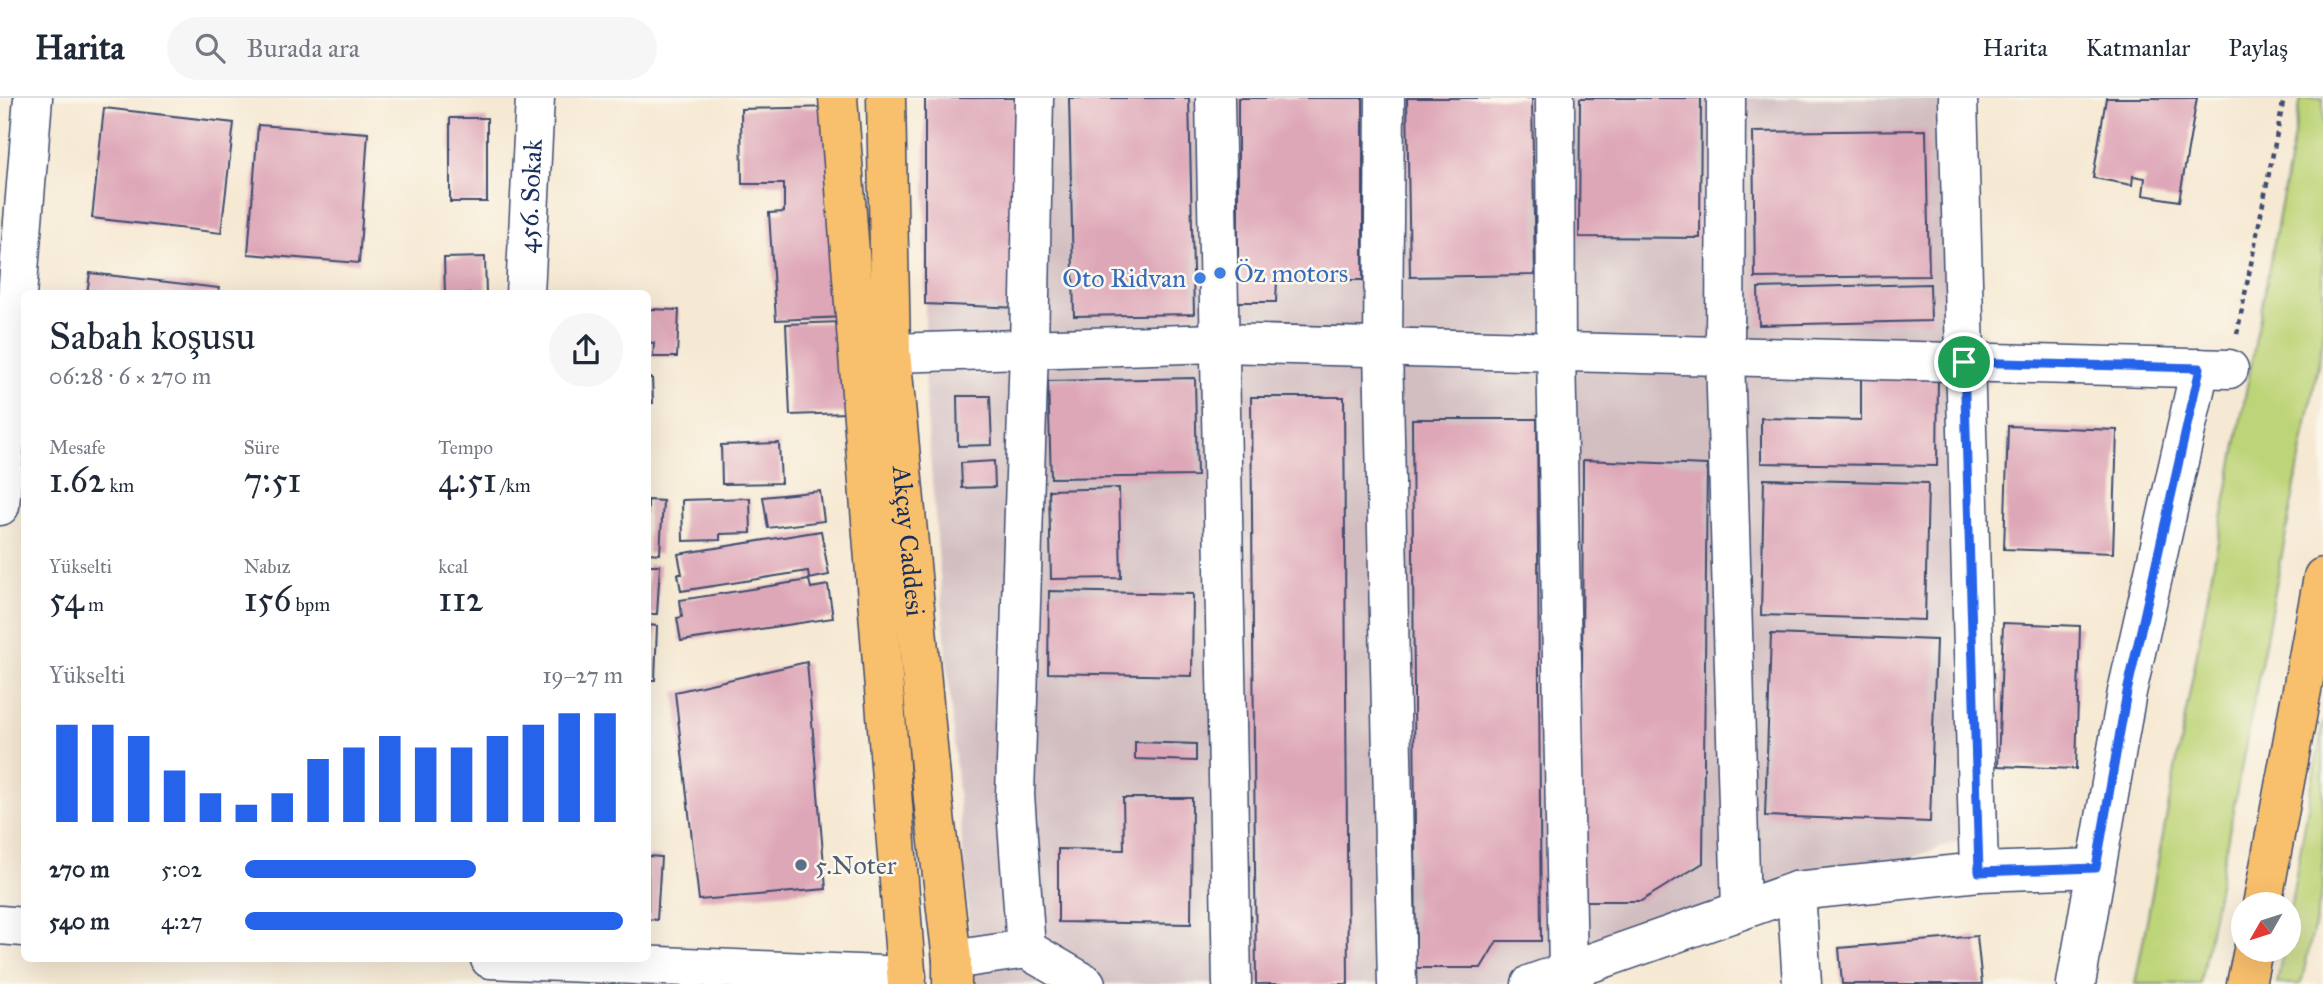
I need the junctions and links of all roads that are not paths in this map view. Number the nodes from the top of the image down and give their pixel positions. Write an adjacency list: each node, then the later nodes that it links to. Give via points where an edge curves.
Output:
1 (33, 98): 19 (street)
2 (535, 98): 11 (street, 456. Sokak)
3 (838, 98): 16 (main road, Akçay Caddesi)
4 (886, 98): 16 (main road, Akçay Caddesi)
5 (1034, 98): 14 (street)
6 (1215, 98): 12 (street)
7 (1385, 98): 13 (street)
8 (1555, 98): 15 (street)
9 (1726, 98): 17 (street)
10 (1958, 98): 18 (street)
11 (525, 290)
12 (1218, 343): 13 (street); 14 (street); 36 (street)
13 (1383, 347): 15 (street); 37 (street)
14 (1029, 348): 16 (street); 28 (street, via 1015,795)
15 (1556, 351): 17 (street); 31 (street)
16 (874, 353): 32 (main road, Akçay Caddesi, via 932,785); 34 (main road, Akçay Caddesi)
17 (1725, 355): 18 (street); 25 (street)
18 (1964, 362): 21 (street, via 2215,369 2127,692); 22 (street)
19 (0, 506)
20 (2323, 578): 24 (main road)
21 (2096, 868): 22 (street); 40 (street)
22 (1979, 872): 23 (street)
23 (1796, 891): 25 (street); 39 (street)
24 (2264, 892)
25 (1741, 910): 31 (street)
26 (0, 925): 27 (street)
27 (21, 927)
28 (1026, 949): 32 (street); 35 (street)
29 (519, 962): 33 (street)
30 (2251, 962): 41 (main road)
31 (1568, 971): 38 (street)
32 (952, 972)
33 (634, 974): 34 (street)
34 (907, 980)
35 (1086, 984)
36 (1232, 984)
37 (1397, 984)
38 (1531, 984)
39 (1802, 984)
40 (2076, 984)
41 (2246, 984)

